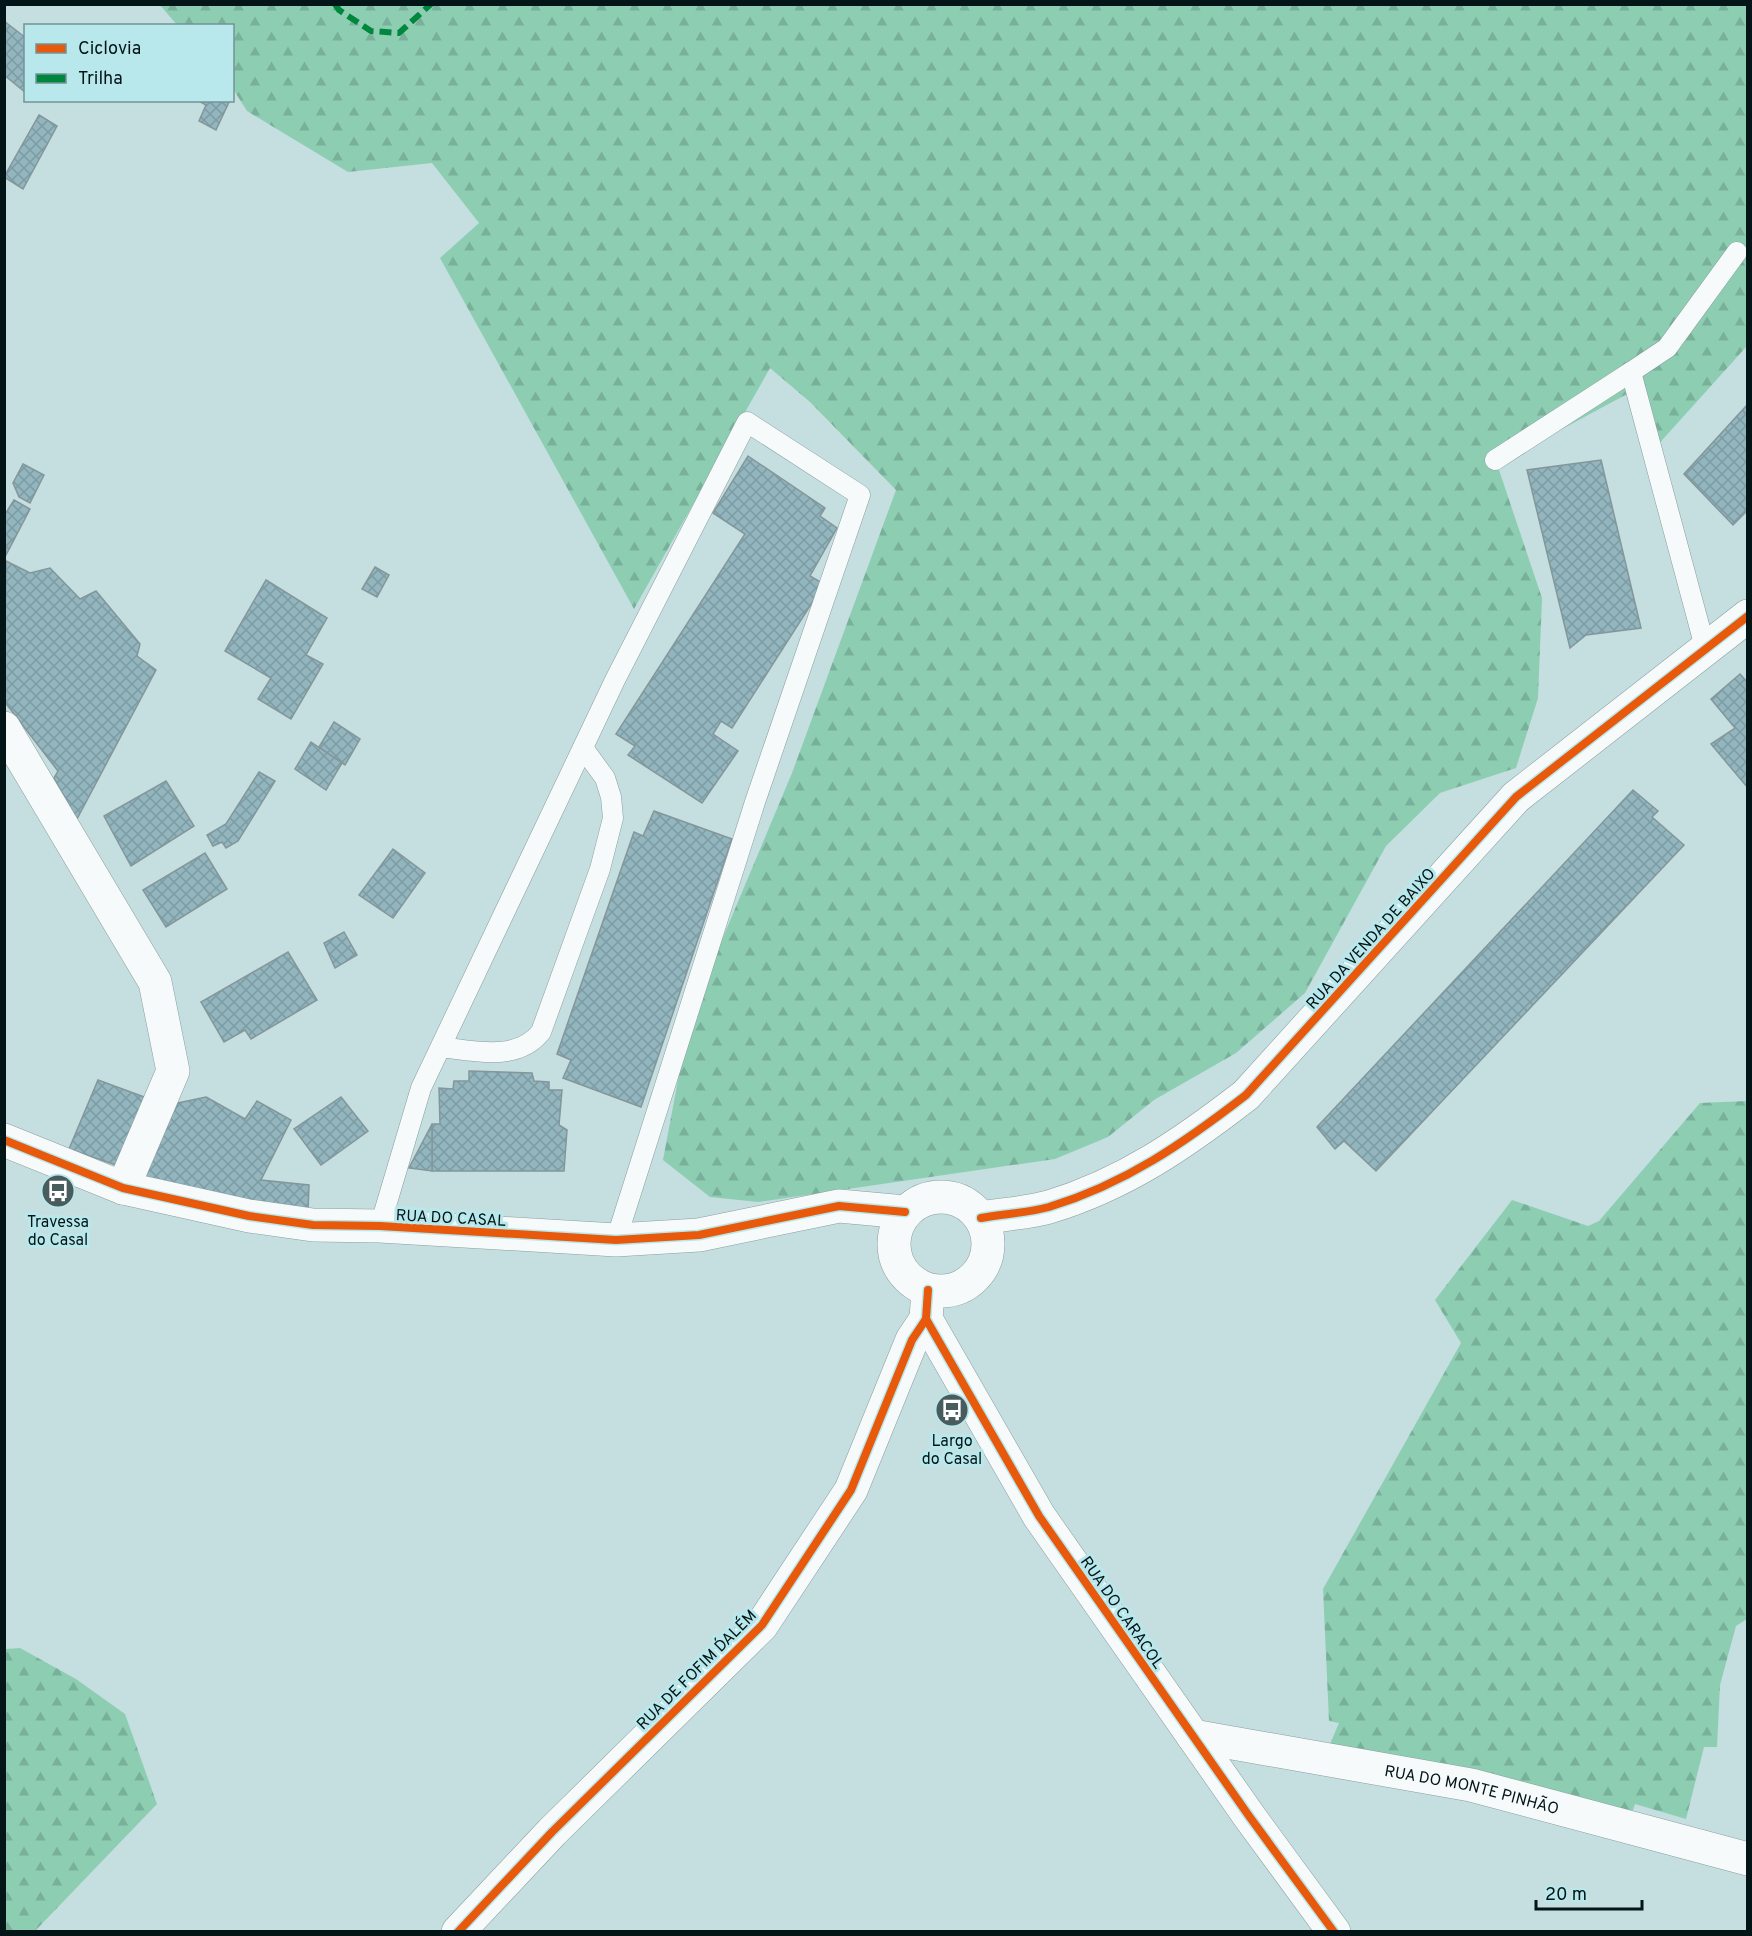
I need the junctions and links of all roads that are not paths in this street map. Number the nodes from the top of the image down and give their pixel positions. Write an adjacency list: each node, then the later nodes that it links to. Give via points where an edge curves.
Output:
1 (1737, 252): 2 (lane, via 1667,348)
2 (1631, 372): 3 (lane); 5 (lane)
3 (1495, 459)
4 (1748, 616): 5 (street, RUA DA VENDA DE BAIXO)
5 (1706, 651): 12 (street, RUA DA VENDA DE BAIXO, via 1516,797 1246,1095 1129,1176 1047,1208)
6 (4, 728): 10 (street, via 155,982 173,1071)
7 (583, 748): 8 (lane); 8 (lane, via 605,778 613,818 600,869 541,1032 533,1042 501,1053); 14 (lane, via 747,422 860,495 755,802)
8 (441, 1047): 13 (lane, via 421,1088)
9 (4, 1140): 10 (street, RUA DO CASAL)
10 (123, 1188): 13 (street, RUA DO CASAL, via 249,1216 313,1225)
11 (905, 1212): 12 (street, via 918,1203 946,1196 965,1203); 14 (street, RUA DO CASAL, via 839,1206 699,1235); 15 (street, via 895,1234 894,1253 900,1269)
12 (981, 1218): 15 (street, via 989,1243 986,1260 976,1276 962,1287 942,1292)
13 (380, 1226): 14 (street, RUA DO CASAL)
14 (616, 1240)
15 (927, 1305): 16 (street, RUA DO CARACOL, via 1039,1516); 18 (street, RUA DE FOFIM D´ALÉM, via 851,1490 762,1625 552,1832)
16 (1193, 1736): 17 (street, RUA DO MONTE PINHÃO, via 1471,1785); 19 (street, RUA DO CARACOL)
17 (1748, 1859)
18 (458, 1932)
19 (1334, 1932)

